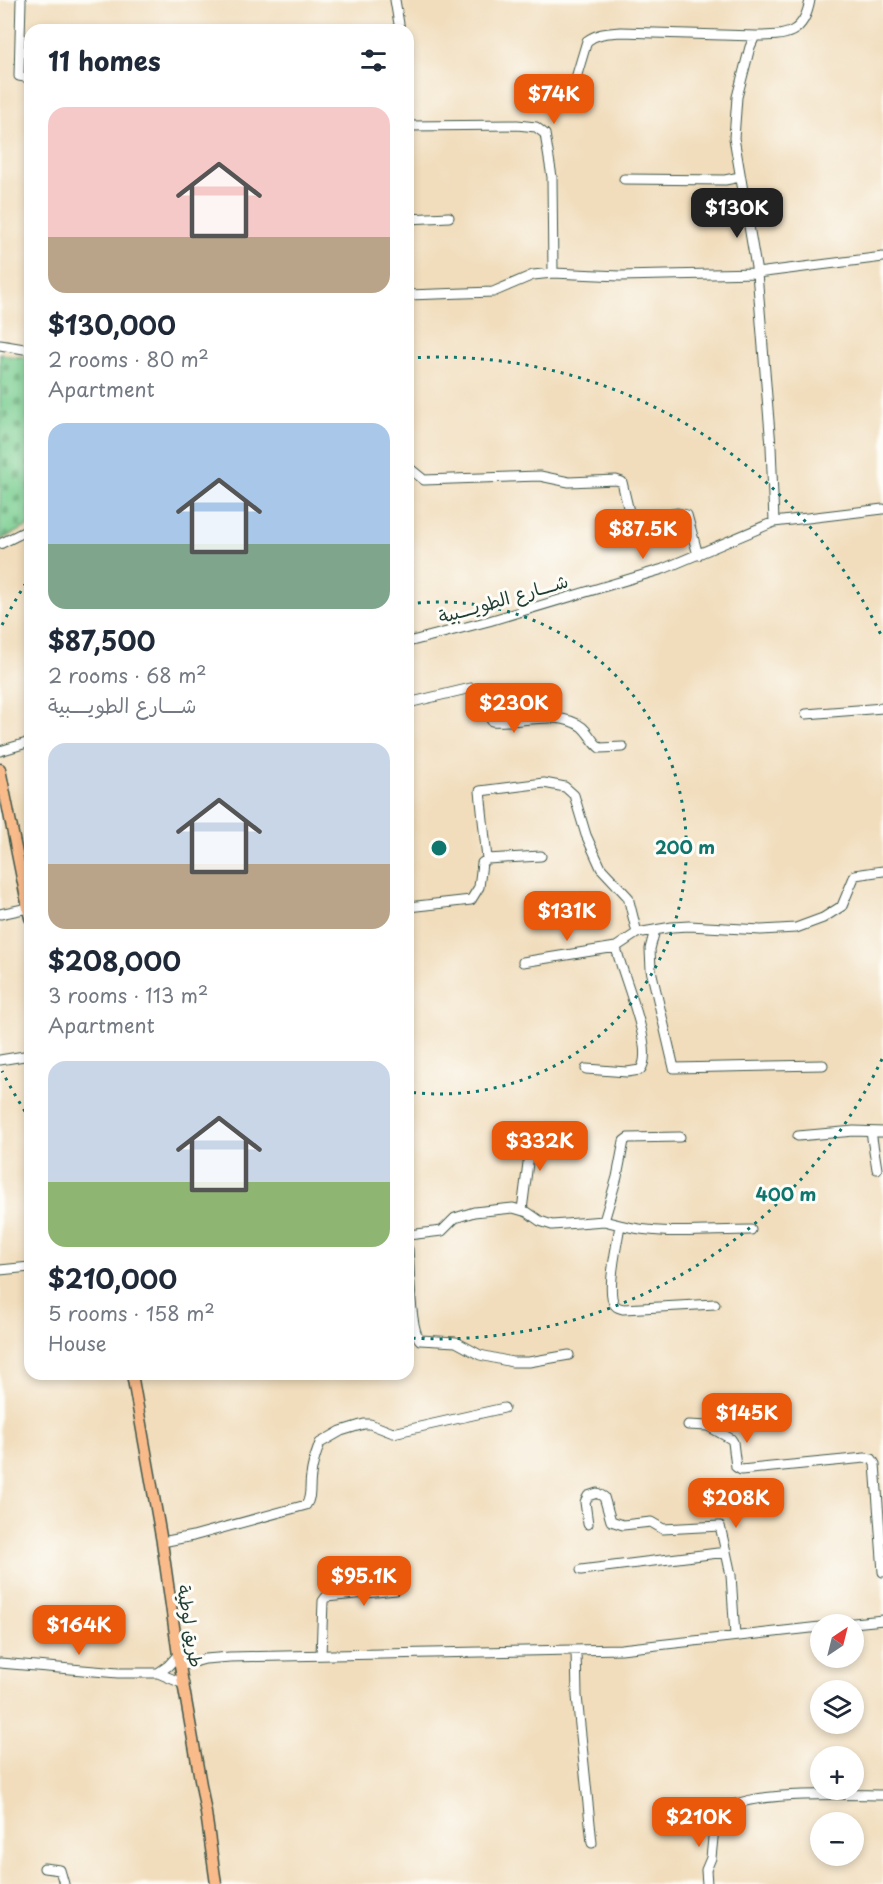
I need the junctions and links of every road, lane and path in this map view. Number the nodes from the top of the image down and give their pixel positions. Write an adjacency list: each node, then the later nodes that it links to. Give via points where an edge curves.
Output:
1 (21, 0): 6 (street, via 19,76)
2 (395, 0): 4 (street)
3 (810, 0): 5 (street, via 804,20 795,31 782,36)
4 (399, 24)
5 (755, 36): 7 (street, via 621,32 594,36 587,41); 9 (street, via 736,97 734,138)
6 (24, 77)
7 (573, 88)
8 (414, 126): 14 (street, via 517,125 536,127 545,134 552,177)
9 (740, 177): 10 (street); 15 (street)
10 (624, 179)
11 (449, 217): 12 (street)
12 (414, 219)
13 (883, 256): 15 (street)
14 (553, 273): 15 (street); 16 (street, via 532,275 493,292)
15 (757, 273): 21 (street)
16 (414, 295)
17 (0, 345): 18 (street)
18 (24, 349)
19 (414, 472): 24 (street, via 424,480 540,476 569,482 616,480 622,482 632,520 687,515)
20 (883, 509): 21 (street, شــــارع الطويــــبية)
21 (774, 522): 24 (street, شــــارع الطويــــبية)
22 (24, 532): 23 (street)
23 (0, 544)
24 (698, 555): 25 (street, شــــارع الطويــــبية, via 663,569)
25 (414, 640)
26 (414, 702): 30 (street, via 471,688 483,700 492,721 567,720 581,726 600,748)
27 (883, 708): 28 (street)
28 (806, 714)
29 (24, 744): 31 (street)
30 (622, 747)
31 (0, 751)
32 (0, 769): 36 (main road)
33 (541, 856): 34 (street)
34 (487, 859): 37 (street, via 481,866 479,887 471,900); 41 (street, via 480,791 544,783 565,787 574,795 601,867 628,897)
35 (883, 871): 40 (street, via 855,875 842,906 796,928 689,926)
36 (24, 888)
37 (414, 906)
38 (24, 913): 39 (street)
39 (0, 914)
40 (655, 930): 41 (street); 46 (street, via 650,949 651,970 674,1068)
41 (637, 933): 42 (street)
42 (616, 947): 43 (street); 47 (street, via 641,1027 644,1063 640,1070 627,1072)
43 (522, 962)
44 (24, 1056): 45 (street)
45 (0, 1060)
46 (823, 1065)
47 (586, 1069)
48 (871, 1132): 49 (street); 51 (street); 53 (street)
49 (883, 1132)
50 (563, 1136): 54 (street, via 541,1140 531,1149)
51 (798, 1136)
52 (680, 1137): 55 (street, via 624,1141)
53 (877, 1169)
54 (522, 1210): 55 (street, via 552,1225); 58 (street, via 474,1212 455,1218 442,1231)
55 (604, 1221): 56 (street)
56 (620, 1226): 57 (street, via 674,1231); 61 (street, via 612,1288 616,1306 623,1309)
57 (751, 1230)
58 (414, 1234)
59 (24, 1268): 60 (street)
60 (0, 1270)
61 (715, 1304)
62 (414, 1326): 63 (street, via 420,1340 456,1342 480,1355 512,1362)
63 (569, 1355)
64 (133, 1380): 68 (main road, طريق لوطية)
65 (504, 1408): 68 (street, via 393,1433 370,1424 341,1431 320,1443 310,1477 310,1500 306,1504)
66 (688, 1425): 71 (street, via 710,1426 731,1439 736,1467 741,1470 872,1460)
67 (588, 1524): 69 (street, via 586,1499 597,1493 604,1497 611,1521 618,1525 651,1522 663,1529 720,1526)
68 (162, 1542): 79 (main road, طريق لوطية)
69 (726, 1552): 70 (street); 76 (street)
70 (581, 1570)
71 (883, 1572)
72 (396, 1590): 78 (street, via 326,1597)
73 (883, 1620): 74 (street)
74 (864, 1622)
75 (810, 1628): 76 (street)
76 (735, 1636): 77 (street)
77 (576, 1651): 78 (street); 84 (street)
78 (321, 1655): 79 (street)
79 (179, 1660): 81 (street); 82 (main road, طريق لوطية)
80 (0, 1663): 81 (street)
81 (158, 1673): 82 (street)
82 (183, 1684): 87 (main road, طريق لوطية)
83 (883, 1795): 88 (street, via 758,1798 725,1809 715,1818)
84 (592, 1843)
85 (44, 1868): 86 (street, via 60,1870)
86 (64, 1884)
87 (216, 1884)
88 (707, 1884)

